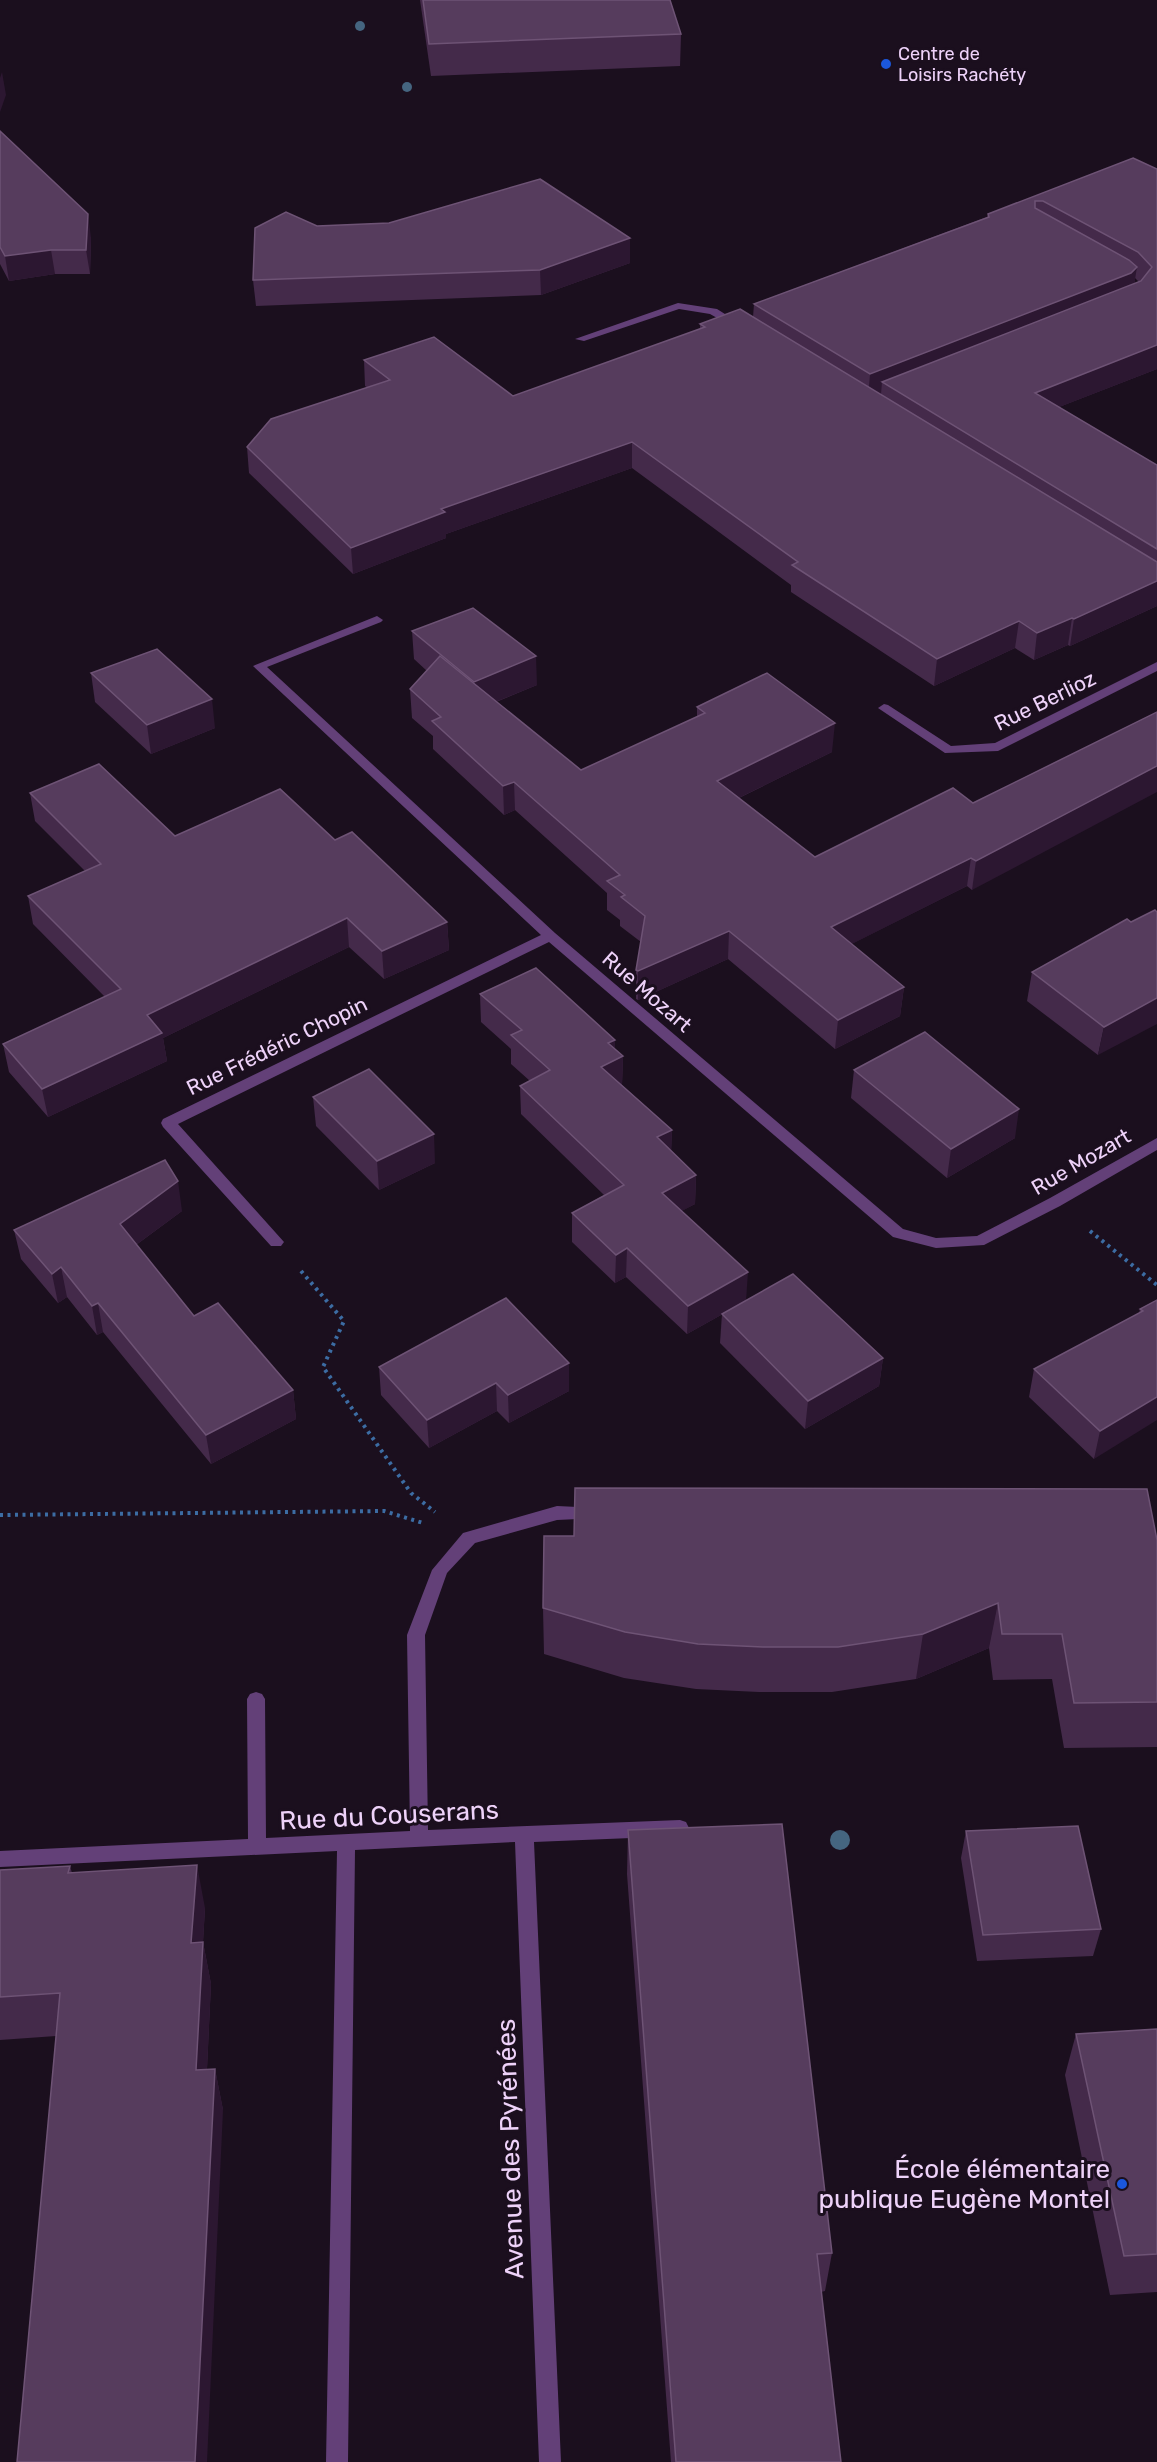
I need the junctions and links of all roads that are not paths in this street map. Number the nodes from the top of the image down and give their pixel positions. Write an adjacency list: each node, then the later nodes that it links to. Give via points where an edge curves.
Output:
1 (752, 334): 2 (street, via 714,311 678,306)
2 (580, 339)
3 (377, 620): 6 (street, Rue Mozart, via 259,666)
4 (1157, 666): 5 (street, Rue Berlioz, via 998,747 949,750)
5 (884, 708)
6 (550, 936): 7 (street, Rue Mozart, via 898,1233 936,1243 979,1241 1055,1203); 8 (street, Rue Frédéric Chopin, via 168,1123)
7 (1157, 1143)
8 (276, 1242)
9 (605, 1513): 13 (street, via 557,1513 469,1538 440,1570 416,1635)
10 (256, 1699): 15 (street)
11 (699, 1828): 12 (street, Rue du Couserans)
12 (524, 1833): 13 (street, Rue du Couserans); 18 (street, Avenue des Pyrénées)
13 (418, 1838): 14 (street, Rue du Couserans)
14 (346, 1844): 15 (street, Rue du Couserans); 17 (street)
15 (257, 1848): 16 (street, Rue du Couserans)
16 (0, 1859)
17 (337, 2462)
18 (550, 2462)

